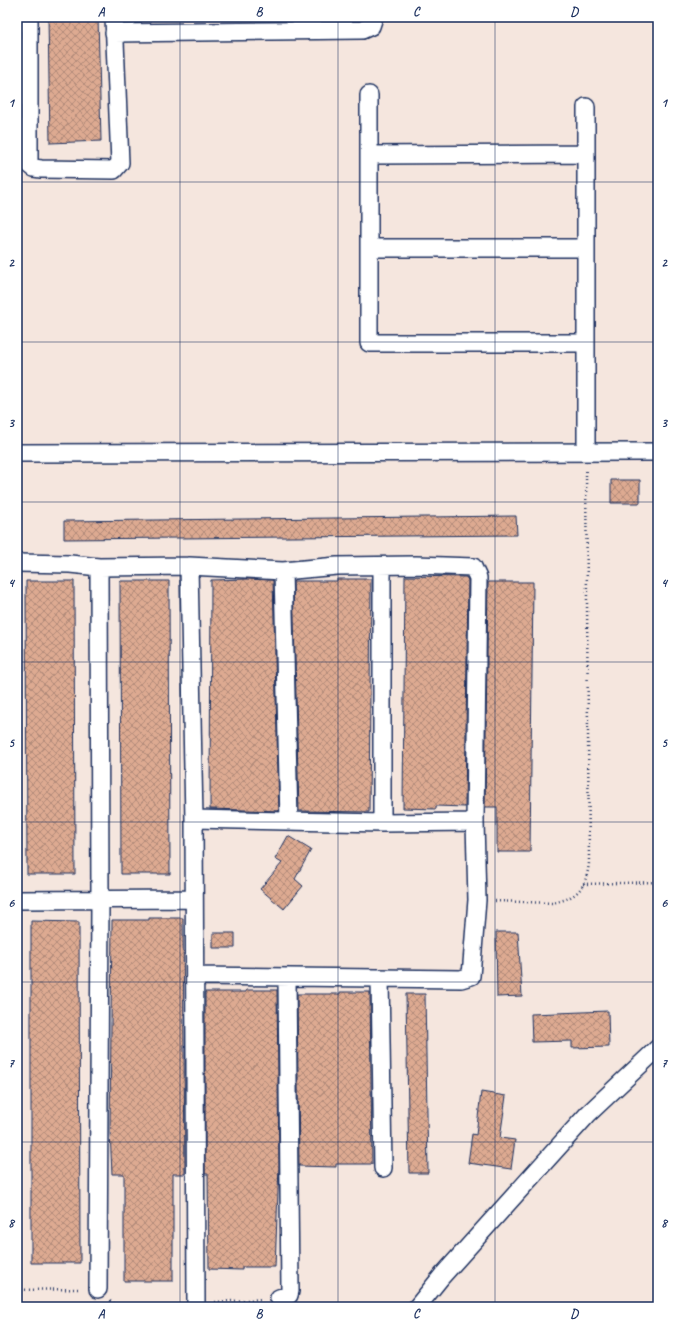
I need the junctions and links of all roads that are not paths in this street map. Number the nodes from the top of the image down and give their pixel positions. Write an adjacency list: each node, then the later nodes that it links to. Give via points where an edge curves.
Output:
1 (29, 17): 4 (street, via 29,164 34,168 114,170 120,163)
2 (374, 17): 3 (street, via 371,26 362,30)
3 (284, 24): 5 (street)
4 (114, 25): 5 (street)
5 (199, 25)
6 (369, 95): 8 (street)
7 (586, 107): 9 (street)
8 (369, 154): 9 (street); 10 (street)
9 (586, 154): 11 (street)
10 (369, 248): 11 (street); 12 (street, via 369,343)
11 (586, 248): 12 (street)
12 (586, 343): 13 (street)
13 (586, 452): 14 (street); 15 (street)
14 (658, 452)
15 (17, 453)
16 (17, 563): 19 (street)
17 (189, 566): 19 (street); 20 (street); 21 (street)
18 (382, 566): 20 (street, via 337,566); 23 (street, via 461,566 473,567 476,571 478,578); 24 (street)
19 (99, 567): 25 (street)
20 (283, 571): 22 (street)
21 (194, 819): 22 (street); 26 (street)
22 (289, 821): 24 (street)
23 (475, 822): 24 (street); 30 (street, via 477,900 472,972 468,978)
24 (382, 823)
25 (100, 899): 26 (street); 27 (street); 33 (street)
26 (194, 899): 28 (street)
27 (17, 900)
28 (195, 976): 29 (street); 35 (street)
29 (287, 978): 30 (street); 34 (street, via 290,1291 289,1295)
30 (380, 978): 32 (street)
31 (658, 1048): 36 (street, via 588,1114)
32 (382, 1168)
33 (98, 1289)
34 (279, 1298)
35 (196, 1303)
36 (417, 1307)

